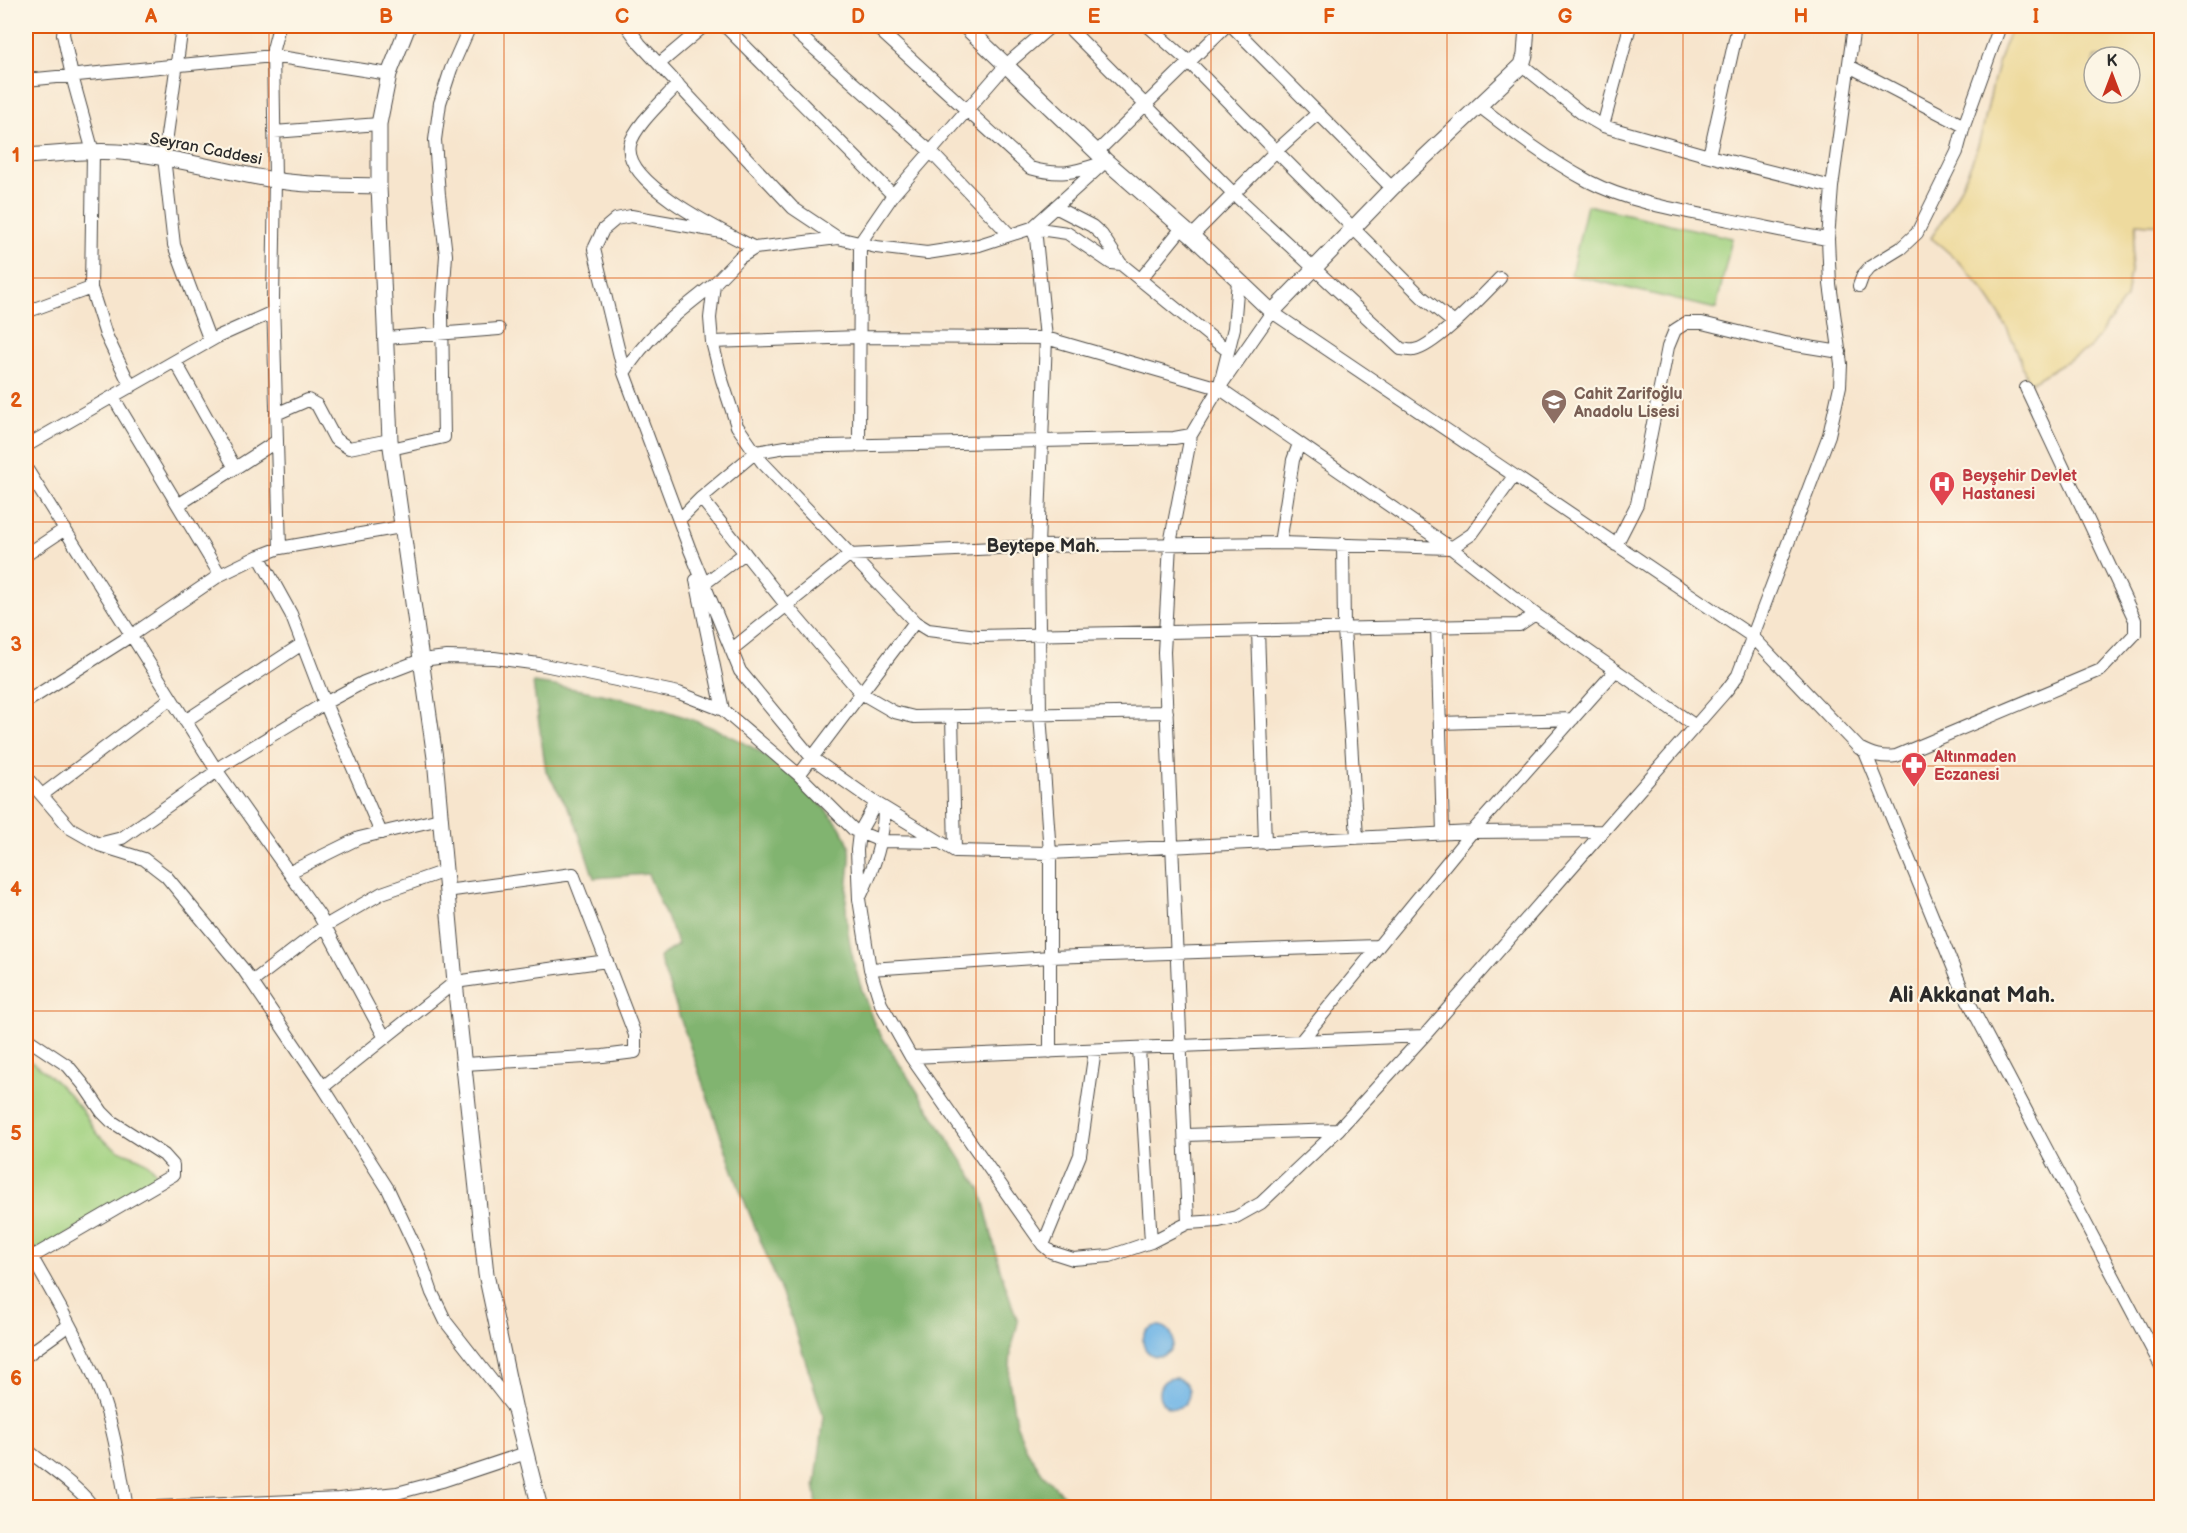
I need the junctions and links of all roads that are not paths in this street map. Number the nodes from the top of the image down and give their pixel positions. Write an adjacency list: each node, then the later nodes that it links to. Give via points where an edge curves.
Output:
1 (64, 26): 30 (street)
2 (182, 26): 25 (street)
3 (279, 26): 22 (street)
4 (405, 26): 29 (street)
5 (470, 26): 77 (street, via 451,69 435,140 446,255)
6 (627, 26): 24 (street)
7 (711, 26): 24 (street, via 703,27)
8 (725, 26): 53 (street)
9 (789, 26): 43 (street)
10 (875, 26): 35 (street)
11 (965, 26): 26 (street)
12 (1051, 26): 26 (street)
13 (1067, 26): 33 (street)
14 (1148, 26): 23 (street)
15 (1226, 26): 23 (street)
16 (1232, 26): 36 (street)
17 (1527, 26): 27 (street)
18 (1630, 26): 38 (street)
19 (1738, 26): 45 (street)
20 (1854, 26): 28 (street)
21 (1998, 26): 39 (street)
22 (273, 56): 25 (street); 29 (street); 40 (street)
23 (1189, 62): 33 (street); 41 (street)
24 (659, 64): 32 (street)
25 (176, 65): 30 (street); 46 (street)
26 (1006, 65): 35 (street); 47 (street)
27 (1522, 65): 34 (street); 38 (street)
28 (1848, 66): 39 (street); 50 (street)
29 (389, 74): 37 (street)
30 (72, 76): 31 (street); 42 (street)
31 (26, 80)
32 (678, 84): 57 (street, via 633,134 629,154 639,174 676,204); 60 (street, via 793,208)
33 (1145, 105): 47 (street); 52 (street)
34 (1479, 106): 51 (street); 61 (street, via 1535,149 1605,188 1683,211)
35 (968, 110): 43 (street); 47 (street, via 1030,168 1052,174 1080,170)
36 (1318, 113): 41 (street); 51 (street)
37 (380, 124): 40 (street); 49 (street)
38 (1603, 126): 45 (street)
39 (1964, 126): 70 (street, via 1957,152 1917,233 1870,267)
40 (274, 132): 48 (street)
41 (1276, 151): 52 (street); 56 (street)
42 (93, 152): 44 (street, Seyran Caddesi); 46 (street, Seyran Caddesi); 71 (street)
43 (931, 152): 53 (street); 59 (street)
44 (26, 156)
45 (1709, 156): 50 (street)
46 (164, 157): 48 (street, Seyran Caddesi); 81 (street, via 174,245)
47 (1101, 157): 54 (street); 58 (street)
48 (275, 180): 49 (street, Seyran Caddesi); 73 (street)
49 (379, 186): 79 (street)
50 (1832, 186): 61 (street)
51 (1392, 189): 56 (street)
52 (1234, 194): 58 (street); 65 (street)
53 (893, 195): 62 (street)
54 (1055, 207): 55 (street); 64 (street, via 1092,226)
55 (1032, 228): 59 (street); 64 (street, via 1067,233 1111,263); 80 (street)
56 (1354, 228): 65 (street); 75 (street, via 1422,297)
57 (722, 232): 63 (street); 86 (street, via 632,216 616,219 603,230 594,249)
58 (1187, 232): 67 (street); 68 (street)
59 (1010, 235): 62 (street, via 979,245 927,253)
60 (838, 238): 62 (street); 63 (street)
61 (1828, 239): 84 (street)
62 (860, 243): 78 (street)
63 (755, 248): 69 (street, via 739,258)
64 (1121, 264): 67 (street)
65 (1314, 269): 74 (street); 75 (street, via 1401,349 1422,348)
66 (1500, 278): 75 (street)
67 (1140, 280): 83 (street)
68 (1238, 280): 74 (street); 83 (street)
69 (714, 284): 82 (street); 86 (street, via 658,328)
70 (1859, 286)
71 (91, 288): 72 (street); 87 (street, via 106,335)
72 (26, 312)
73 (273, 312): 81 (street); 91 (street)
74 (1272, 312): 89 (street); 102 (street)
75 (1455, 323)
76 (499, 329): 77 (street)
77 (442, 333): 79 (street); 97 (street, via 444,437)
78 (860, 337): 80 (street); 82 (street); 95 (street)
79 (386, 338): 97 (street)
80 (1046, 338): 89 (street); 94 (street)
81 (210, 341): 85 (street)
82 (712, 342): 99 (street, via 737,426)
83 (1228, 351): 89 (street)
84 (1840, 352): 111 (street, via 1702,323 1686,323 1675,330 1668,347 1637,504); 131 (street, via 1840,386 1829,435)
85 (175, 362): 87 (street); 101 (street)
86 (624, 373): 105 (street)
87 (131, 387): 90 (street)
88 (2026, 387): 148 (street, via 2135,620 2135,634 2101,670 1896,756 1885,758)
89 (1219, 388): 92 (street); 96 (street)
90 (113, 397): 98 (street); 104 (street)
91 (276, 414): 93 (street); 97 (street, via 308,400 317,405 335,439 349,448)
92 (1191, 435): 94 (street); 109 (street)
93 (277, 441): 101 (street); 113 (street)
94 (1042, 442): 95 (street); 112 (street)
95 (859, 444): 99 (street)
96 (1299, 444): 108 (street); 114 (street)
97 (390, 445): 106 (street)
98 (26, 446)
99 (756, 452): 103 (street); 118 (street)
100 (26, 468): 107 (street)
101 (235, 468): 104 (street)
102 (1514, 476): 111 (street); 114 (street, via 1472,534)
103 (701, 498): 105 (street); 116 (street)
104 (178, 505): 120 (street)
105 (679, 520): 115 (street)
106 (401, 527): 113 (street); 134 (street)
107 (65, 530): 117 (street); 130 (street)
108 (1280, 543): 109 (street); 110 (street)
109 (1170, 544): 112 (street); 128 (street)
110 (1343, 544): 114 (street); 126 (street)
111 (1616, 545): 131 (street)
112 (1038, 546): 118 (street); 129 (street)
113 (280, 548): 119 (street)
114 (1451, 548): 123 (street)
115 (690, 550): 121 (street); 140 (street)
116 (745, 553): 121 (street); 122 (street)
117 (26, 555)
118 (849, 555): 122 (street); 124 (street)
119 (259, 556): 120 (street); 132 (street, via 291,614)
120 (220, 575): 130 (street)
121 (704, 584): 133 (street)
122 (786, 605): 133 (street); 136 (street)
123 (1535, 614): 125 (street, via 1519,625); 135 (street)
124 (915, 622): 129 (street, via 928,630 977,636); 136 (street)
125 (1437, 627): 126 (street); 146 (street)
126 (1344, 628): 127 (street); 161 (street)
127 (1258, 630): 128 (street); 164 (street)
128 (1165, 632): 129 (street); 141 (street)
129 (1039, 634): 142 (street)
130 (132, 635): 137 (street); 138 (street)
131 (1753, 637): 147 (street, via 1737,675); 148 (street)
132 (302, 644): 139 (street); 145 (street)
133 (731, 650): 149 (street, via 740,671)
134 (421, 660): 139 (street, via 364,682); 140 (street, via 494,658 538,664 679,693); 155 (street)
135 (1616, 670): 144 (street); 147 (street)
136 (861, 693): 143 (street, via 894,712 914,717); 149 (street)
137 (171, 698): 145 (street); 153 (street)
138 (26, 702)
139 (325, 703): 150 (street); 158 (street)
140 (723, 710): 151 (street)
141 (1167, 712): 142 (street); 166 (street)
142 (1040, 714): 143 (street); 168 (street)
143 (952, 716): 167 (street)
144 (1573, 719): 146 (street); 157 (street)
145 (185, 721): 150 (street)
146 (1440, 723): 160 (street)
147 (1694, 725): 156 (street)
148 (1865, 752): 200 (street, via 1963,991)
149 (812, 758): 151 (street); 154 (street)
150 (217, 771): 165 (street, via 122,838); 170 (street)
151 (799, 775): 159 (street)
152 (26, 777): 153 (street)
153 (42, 795): 165 (street, via 70,828)
154 (880, 806): 159 (street); 162 (street, via 884,829); 163 (street)
155 (440, 819): 158 (street); 169 (street)
156 (1602, 831): 157 (street); 181 (street)
157 (1472, 832): 160 (street); 174 (street)
158 (381, 833): 170 (street, via 359,838)
159 (859, 833): 162 (street); 172 (street)
160 (1443, 833): 161 (street)
161 (1357, 838): 164 (street)
162 (881, 841): 163 (street); 172 (street)
163 (940, 842): 167 (street)
164 (1265, 843): 166 (street)
165 (98, 844): 179 (street, via 144,859 166,876)
166 (1173, 848): 168 (street); 175 (street)
167 (955, 851): 168 (street)
168 (1050, 853): 176 (street)
169 (445, 871): 171 (street); 173 (street, via 382,893)
170 (290, 872): 173 (street)
171 (446, 891): 177 (street, via 573,874); 180 (street)
172 (859, 899): 178 (street)
173 (325, 926): 179 (street); 183 (street)
174 (1377, 946): 175 (street); 184 (street)
175 (1178, 954): 176 (street); 185 (street)
176 (1050, 957): 178 (street); 188 (street)
177 (607, 961): 180 (street); 190 (street, via 635,1035 635,1052)
178 (870, 969): 189 (street, via 880,1004)
179 (252, 982): 191 (street)
180 (455, 982): 183 (street); 190 (street)
181 (1424, 1036): 184 (street); 192 (street)
182 (26, 1038): 197 (street, via 68,1066 111,1121 164,1155 173,1166 173,1175)
183 (385, 1038): 191 (street)
184 (1301, 1041): 185 (street)
185 (1182, 1046): 186 (street); 193 (street)
186 (1139, 1048): 187 (street); 195 (street)
187 (1095, 1050): 188 (street); 196 (street, via 1080,1155)
188 (1050, 1052): 189 (street)
189 (912, 1057): 196 (street)
190 (464, 1064): 201 (street, via 486,1274)
191 (323, 1087): 201 (street, via 388,1190 446,1322)
192 (1338, 1130): 193 (street); 194 (street, via 1261,1203 1236,1217)
193 (1186, 1135): 194 (street)
194 (1188, 1223): 195 (street)
195 (1151, 1242): 196 (street, via 1110,1256 1073,1259)
196 (1042, 1245)
197 (29, 1252): 198 (street)
198 (69, 1325): 199 (street); 205 (street, via 106,1409)
199 (26, 1356)
200 (2162, 1368)
201 (515, 1410): 203 (street)
202 (26, 1449): 204 (street)
203 (525, 1453): 206 (street, via 397,1493); 207 (street)
204 (93, 1508)
205 (127, 1508)
206 (135, 1508)
207 (540, 1508)

